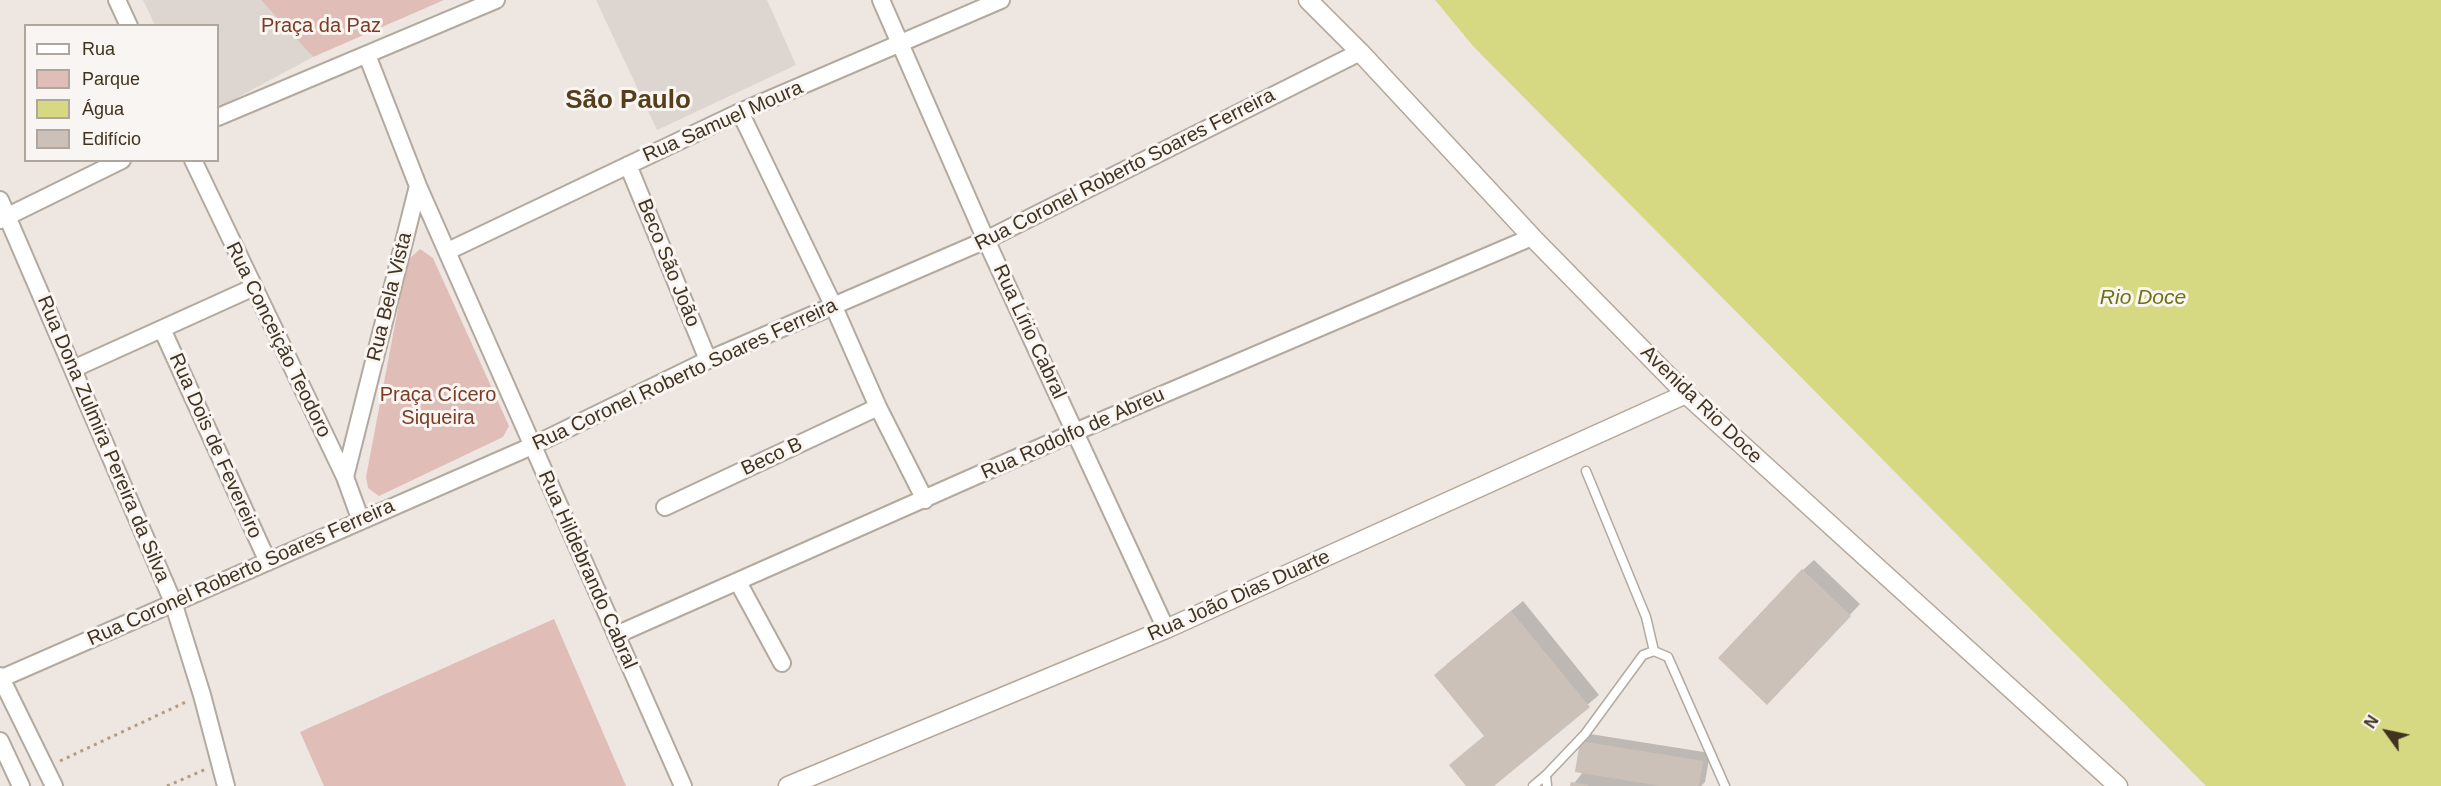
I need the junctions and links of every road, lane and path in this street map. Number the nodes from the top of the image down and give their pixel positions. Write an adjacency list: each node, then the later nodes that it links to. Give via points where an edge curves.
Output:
1 (117, 0): 6 (street)
2 (496, 0): 9 (street)
3 (881, 0): 7 (street, Rua Lírio Cabral)
4 (1001, 0): 7 (street, Rua Samuel Moura)
5 (1308, 0): 8 (street, Avenida Rio Doce)
6 (128, 24)
7 (900, 44): 10 (street, Rua Samuel Moura); 19 (street, Rua Lírio Cabral)
8 (1360, 52): 18 (street, Avenida Rio Doce); 19 (street, Rua Coronel Roberto Soares Ferreira)
9 (367, 55): 11 (street); 15 (street, Rua Hildebrando Cabral)
10 (740, 112): 14 (street, Rua Samuel Moura); 22 (street)
11 (219, 117)
12 (118, 162): 17 (street)
13 (194, 162): 21 (street, Rua Conceição Teodoro)
14 (628, 165): 20 (street, Rua Samuel Moura); 24 (street, Beco São João)
15 (418, 186): 20 (street, Rua Hildebrando Cabral); 31 (street, Rua Bela Vista)
16 (0, 200): 17 (street, Rua Dona Zulmira Pereira da Silva)
17 (4, 219): 25 (street, Rua Dona Zulmira Pereira da Silva)
18 (1532, 237): 26 (street, Avenida Rio Doce); 28 (street, Rua Rodolfo de Abreu)
19 (986, 240): 22 (street, Rua Coronel Roberto Soares Ferreira); 28 (street, Rua Lírio Cabral)
20 (448, 251): 29 (street, Rua Hildebrando Cabral)
21 (252, 288): 23 (street); 31 (street, Rua Conceição Teodoro)
22 (834, 307): 24 (street, Rua Coronel Roberto Soares Ferreira); 27 (street)
23 (162, 329): 25 (street); 35 (street, Rua Dois de Fevereiro)
24 (708, 360): 29 (street, Rua Coronel Roberto Soares Ferreira)
25 (73, 369): 37 (street, Rua Dona Zulmira Pereira da Silva)
26 (1686, 393): 38 (street, Rua João Dias Duarte); 57 (street, Avenida Rio Doce)
27 (878, 407): 32 (street); 33 (street, Beco B)
28 (1075, 432): 32 (street, Rua Rodolfo de Abreu); 38 (street, Rua Lírio Cabral)
29 (531, 446): 34 (street, Rua Coronel Roberto Soares Ferreira); 39 (street, Rua Hildebrando Cabral)
30 (1586, 471): 40 (lane, via 1646,617)
31 (345, 477): 34 (street, Rua Conceição Teodoro)
32 (925, 500): 36 (street, Rua Rodolfo de Abreu)
33 (665, 507)
34 (362, 520): 35 (street, Rua Coronel Roberto Soares Ferreira)
35 (268, 562): 37 (street, Rua Coronel Roberto Soares Ferreira)
36 (738, 582): 39 (street, Rua Rodolfo de Abreu); 41 (street)
37 (173, 602): 42 (street, Rua Coronel Roberto Soares Ferreira); 43 (street, Rua Dona Zulmira Pereira da Silva)
38 (1166, 629): 53 (street, Rua João Dias Duarte)
39 (616, 635): 52 (street, Rua Hildebrando Cabral)
40 (1654, 651): 47 (lane, via 1643,655 1584,734); 56 (lane, via 1668,657)
41 (782, 663)
42 (1, 678): 46 (street)
43 (202, 695): 45 (street, Rua Dona Zulmira Pereira da Silva); 46 (path)
44 (0, 741): 48 (street)
45 (220, 762): 50 (path); 51 (street, Rua Dona Zulmira Pereira da Silva)
46 (45, 768): 49 (street)
47 (1546, 775): 54 (lane); 55 (lane)
48 (21, 786)
49 (54, 786)
50 (166, 786)
51 (226, 786)
52 (682, 786)
53 (788, 786)
54 (1533, 786)
55 (1547, 786)
56 (1725, 786)
57 (2118, 786)

